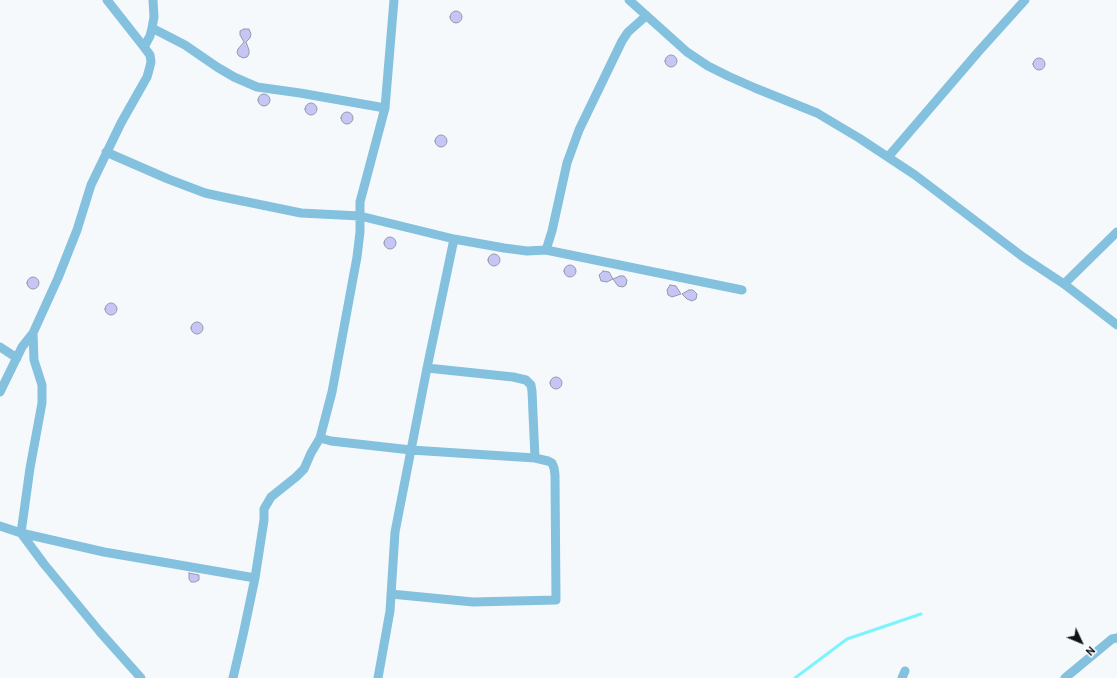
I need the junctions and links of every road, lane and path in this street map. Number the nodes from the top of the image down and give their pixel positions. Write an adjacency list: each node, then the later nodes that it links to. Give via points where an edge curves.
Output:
1 (107, 0): 8 (street)
2 (153, 0): 7 (street)
3 (394, 0): 9 (street)
4 (1025, 0): 11 (street)
5 (635, 1): 6 (street)
6 (646, 16): 11 (street, via 687,52 708,66 817,113); 15 (street, via 622,41 579,130 567,163)
7 (152, 28): 8 (street); 9 (street, via 185,45 234,77 257,87)
8 (144, 47): 10 (street, via 150,55 151,62 147,77)
9 (385, 108): 12 (street, via 360,202)
10 (106, 152): 12 (street, via 205,193 301,213); 19 (street, via 58,278)
11 (888, 157): 16 (street, via 1023,257)
12 (360, 216): 14 (street); 26 (street, via 357,257 332,392)
13 (1117, 232): 16 (street)
14 (454, 239): 15 (street, via 519,250); 22 (street)
15 (546, 250): 17 (street)
16 (1064, 284): 18 (street)
17 (742, 290)
18 (1117, 325)
19 (33, 333): 21 (street, via 22,346); 30 (street, via 34,360 42,385 42,403)
20 (0, 347): 21 (street)
21 (17, 358): 23 (street)
22 (427, 368): 27 (street); 28 (street, via 526,380 532,391)
23 (10, 372): 24 (street); 25 (street)
24 (0, 378)
25 (0, 392)
26 (320, 438): 27 (street); 31 (street, via 304,469 277,491 266,504)
27 (411, 450): 28 (street); 32 (street, via 395,532)
28 (535, 458): 32 (street, via 548,461 554,468 556,600 473,602)
29 (0, 526): 30 (street)
30 (21, 533): 31 (street, via 104,552); 34 (street, via 100,632)
31 (255, 578): 35 (street)
32 (391, 594): 36 (street, via 387,633)
33 (1117, 638): 37 (street, via 1112,639)
34 (141, 678)
35 (233, 678)
36 (378, 678)
37 (1065, 678)

